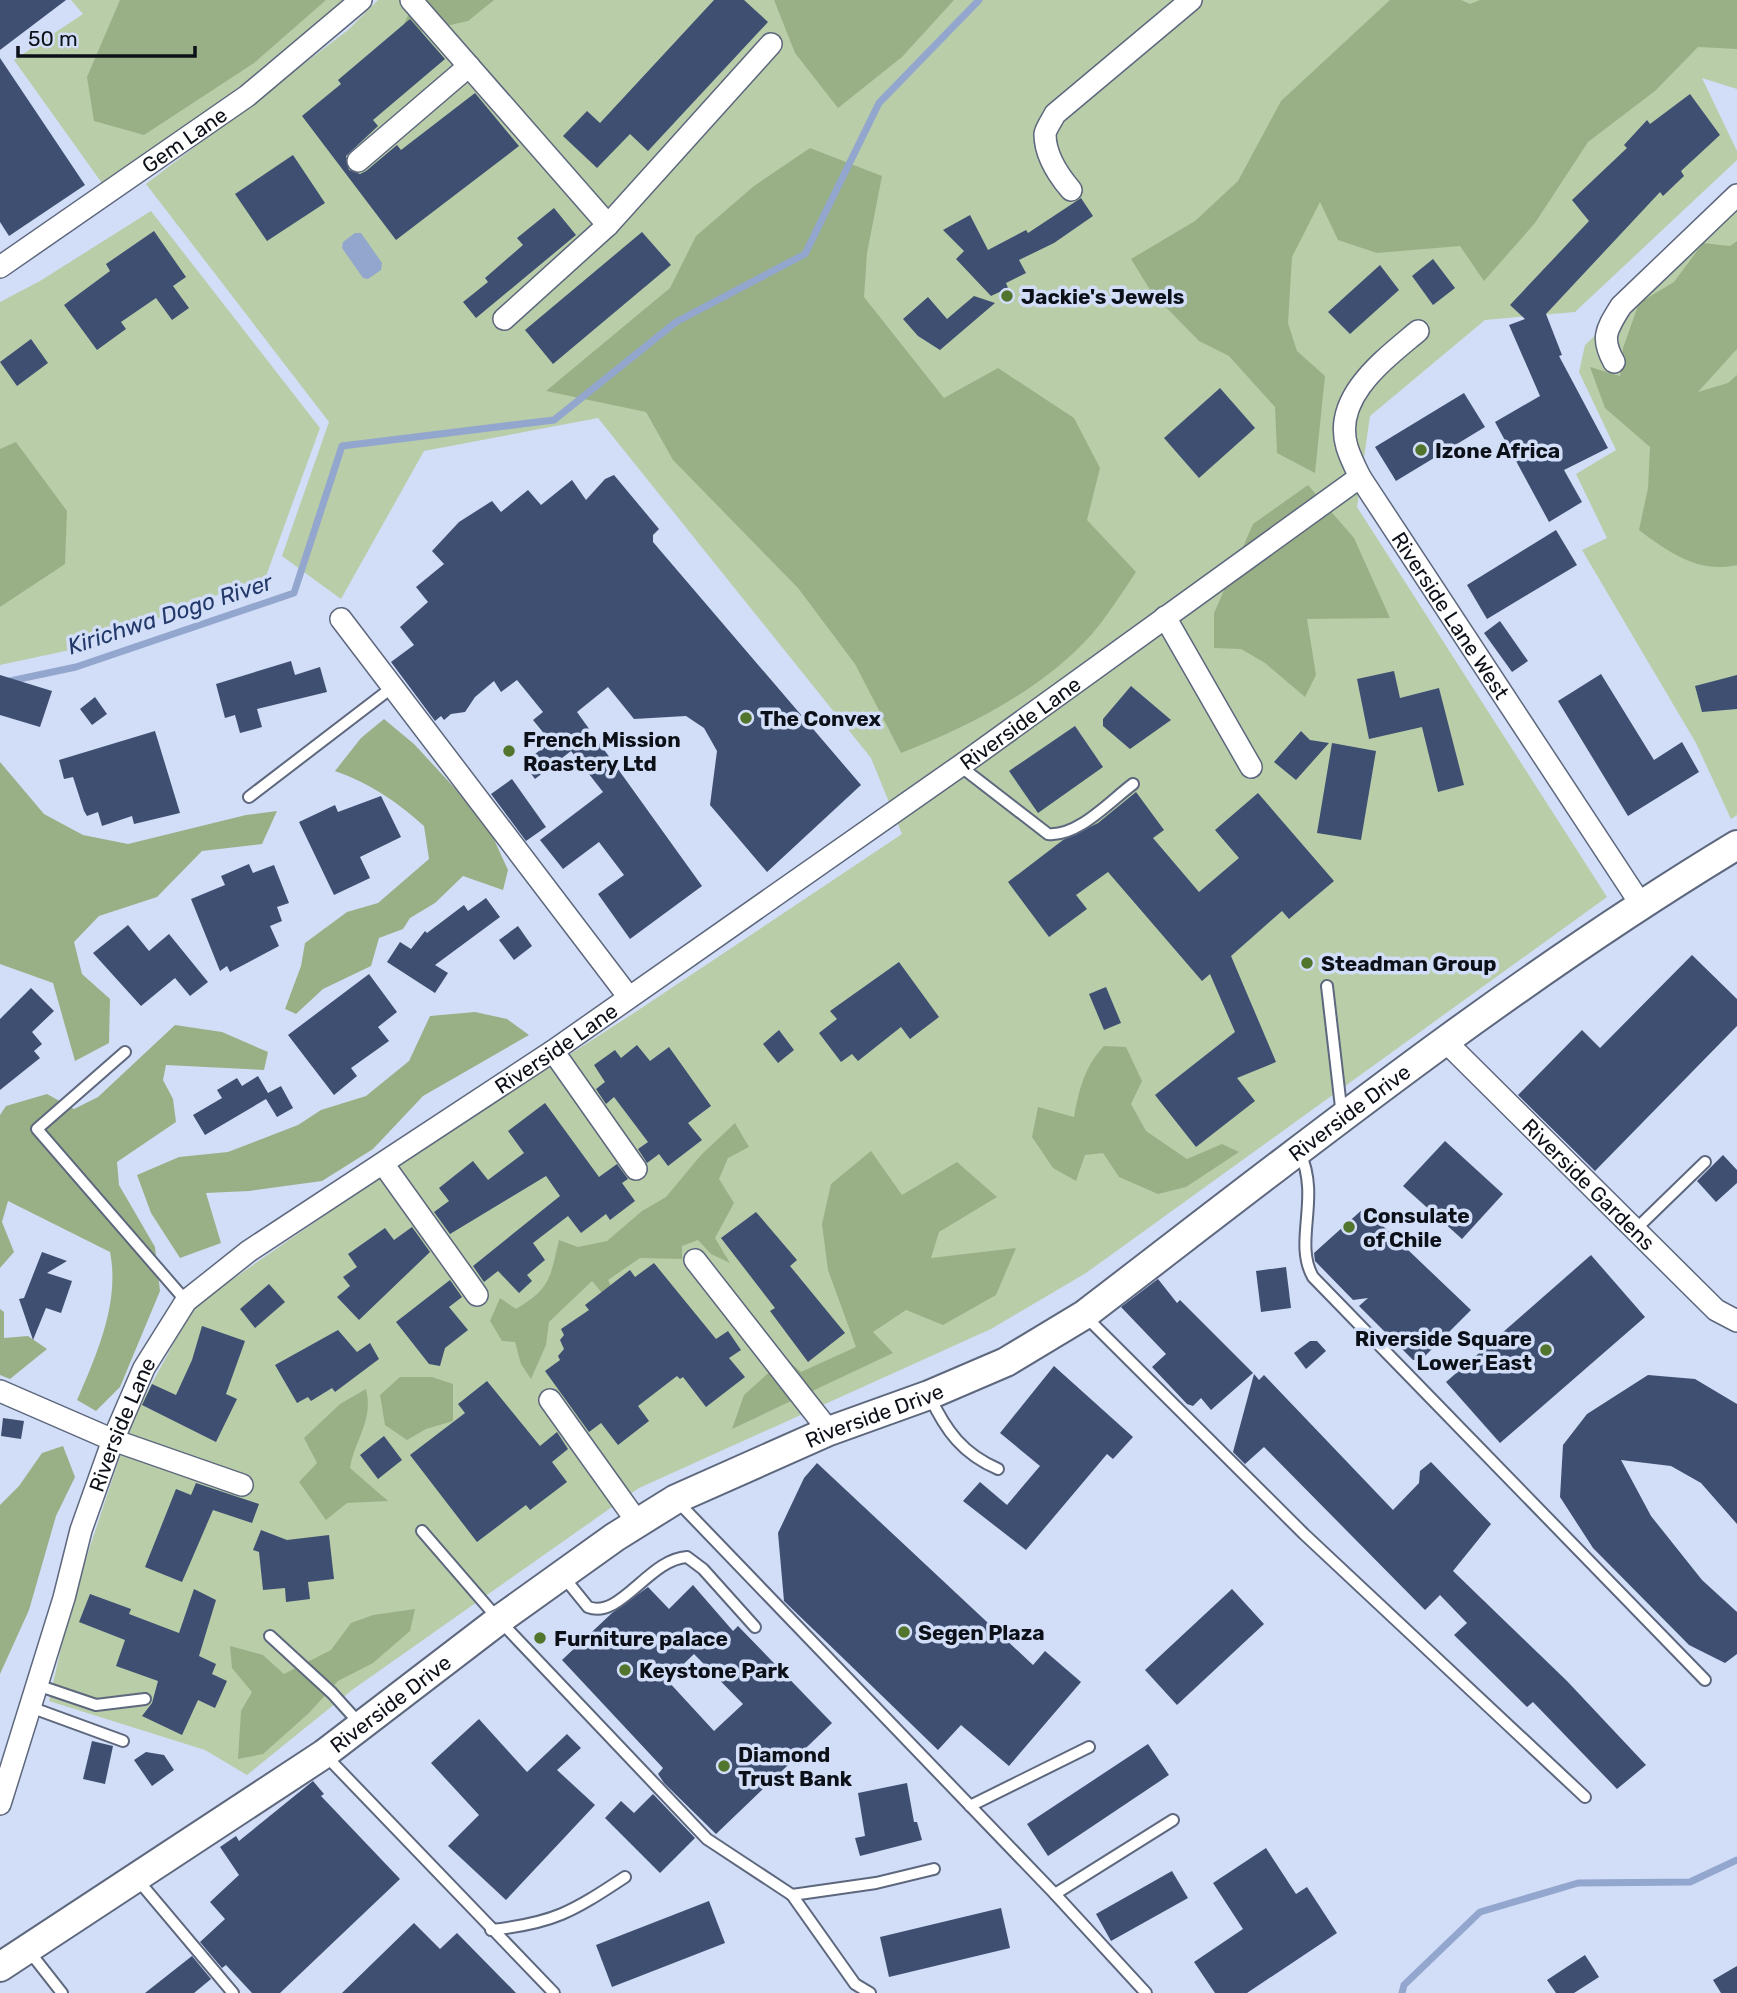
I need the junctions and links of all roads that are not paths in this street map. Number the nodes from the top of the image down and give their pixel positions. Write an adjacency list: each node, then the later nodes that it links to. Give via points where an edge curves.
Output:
1 (361, 0): 10 (street, Gem Lane, via 247,96)
2 (411, 0): 5 (street)
3 (1191, 0): 7 (street, via 1055,114 1045,133 1050,157)
4 (771, 44): 9 (street)
5 (468, 66): 6 (street); 9 (street)
6 (358, 161)
7 (1071, 190)
8 (1737, 195): 13 (street, via 1621,306 1604,345)
9 (608, 225): 11 (street)
10 (0, 267)
11 (504, 319)
12 (1418, 331): 14 (street, Riverside Lane West, via 1358,388 1346,416 1346,444)
13 (1614, 362)
14 (1360, 477): 15 (street, Riverside Lane); 23 (street, Riverside Lane West)
15 (1165, 617): 18 (street, Riverside Lane); 19 (street)
16 (341, 619): 17 (street)
17 (394, 686): 21 (lane); 25 (street)
18 (960, 766): 20 (lane, via 1048,834 1072,829); 25 (street, Riverside Lane)
19 (1251, 767)
20 (1133, 784)
21 (249, 797)
22 (1737, 845): 23 (street, Riverside Drive)
23 (1640, 903): 26 (street, Riverside Drive)
24 (1327, 986): 29 (lane)
25 (628, 996): 27 (street, Riverside Lane)
26 (1445, 1041): 29 (street, Riverside Drive); 34 (street, Riverside Gardens)
27 (553, 1051): 32 (street, Riverside Lane); 33 (street)
28 (125, 1052): 37 (lane, via 37,1129)
29 (1342, 1119): 30 (street, Riverside Drive)
30 (1300, 1151): 38 (street, Riverside Drive); 54 (lane, via 1309,1179 1305,1255 1313,1277)
31 (1705, 1162): 34 (lane)
32 (384, 1165): 36 (street); 37 (street, Riverside Lane, via 249,1251)
33 (636, 1169)
34 (1636, 1229): 39 (street, Riverside Gardens, via 1716,1310)
35 (695, 1260): 43 (street)
36 (477, 1295)
37 (186, 1301): 44 (street, Riverside Lane, via 144,1368)
38 (1084, 1315): 41 (street, Riverside Drive, via 1006,1362); 62 (lane, via 1304,1534)
39 (1737, 1321)
40 (0, 1391): 44 (street)
41 (929, 1395): 43 (street, Riverside Drive); 45 (lane, via 945,1428 959,1444 979,1461)
42 (550, 1400): 48 (street)
43 (829, 1431): 47 (street, Riverside Drive)
44 (113, 1440): 46 (street); 55 (street, Riverside Lane, via 81,1531)
45 (998, 1469)
46 (242, 1485)
47 (676, 1499): 48 (street, Riverside Drive); 64 (lane)
48 (638, 1523): 50 (street, Riverside Drive)
49 (422, 1531): 51 (lane)
50 (562, 1575): 51 (street, Riverside Drive); 52 (lane, via 588,1607 603,1609 663,1563 687,1557)
51 (499, 1619): 58 (street, Riverside Drive); 70 (lane, via 707,1839)
52 (755, 1627)
53 (270, 1636): 58 (lane)
54 (1705, 1680)
55 (37, 1685): 56 (lane, via 96,1704); 57 (street, Riverside Lane)
56 (145, 1699)
57 (30, 1707): 59 (lane); 63 (street, Riverside Lane)
58 (361, 1725): 61 (street, Riverside Drive)
59 (123, 1741)
60 (1089, 1747): 64 (lane)
61 (324, 1754): 68 (street, Riverside Drive); 71 (lane)
62 (1584, 1797)
63 (0, 1804)
64 (970, 1806): 69 (lane)
65 (1173, 1820): 69 (lane)
66 (934, 1869): 70 (lane)
67 (625, 1877): 71 (lane, via 556,1918)
68 (137, 1879): 72 (street, Riverside Drive); 75 (lane)
69 (1055, 1894): 78 (lane)
70 (792, 1895): 77 (lane, via 855,1984)
71 (491, 1930): 76 (lane)
72 (28, 1951): 73 (street, Riverside Drive); 74 (lane)
73 (0, 1967)
74 (62, 1993)
75 (233, 1993)
76 (554, 1993)
77 (870, 1993)
78 (1146, 1993)

